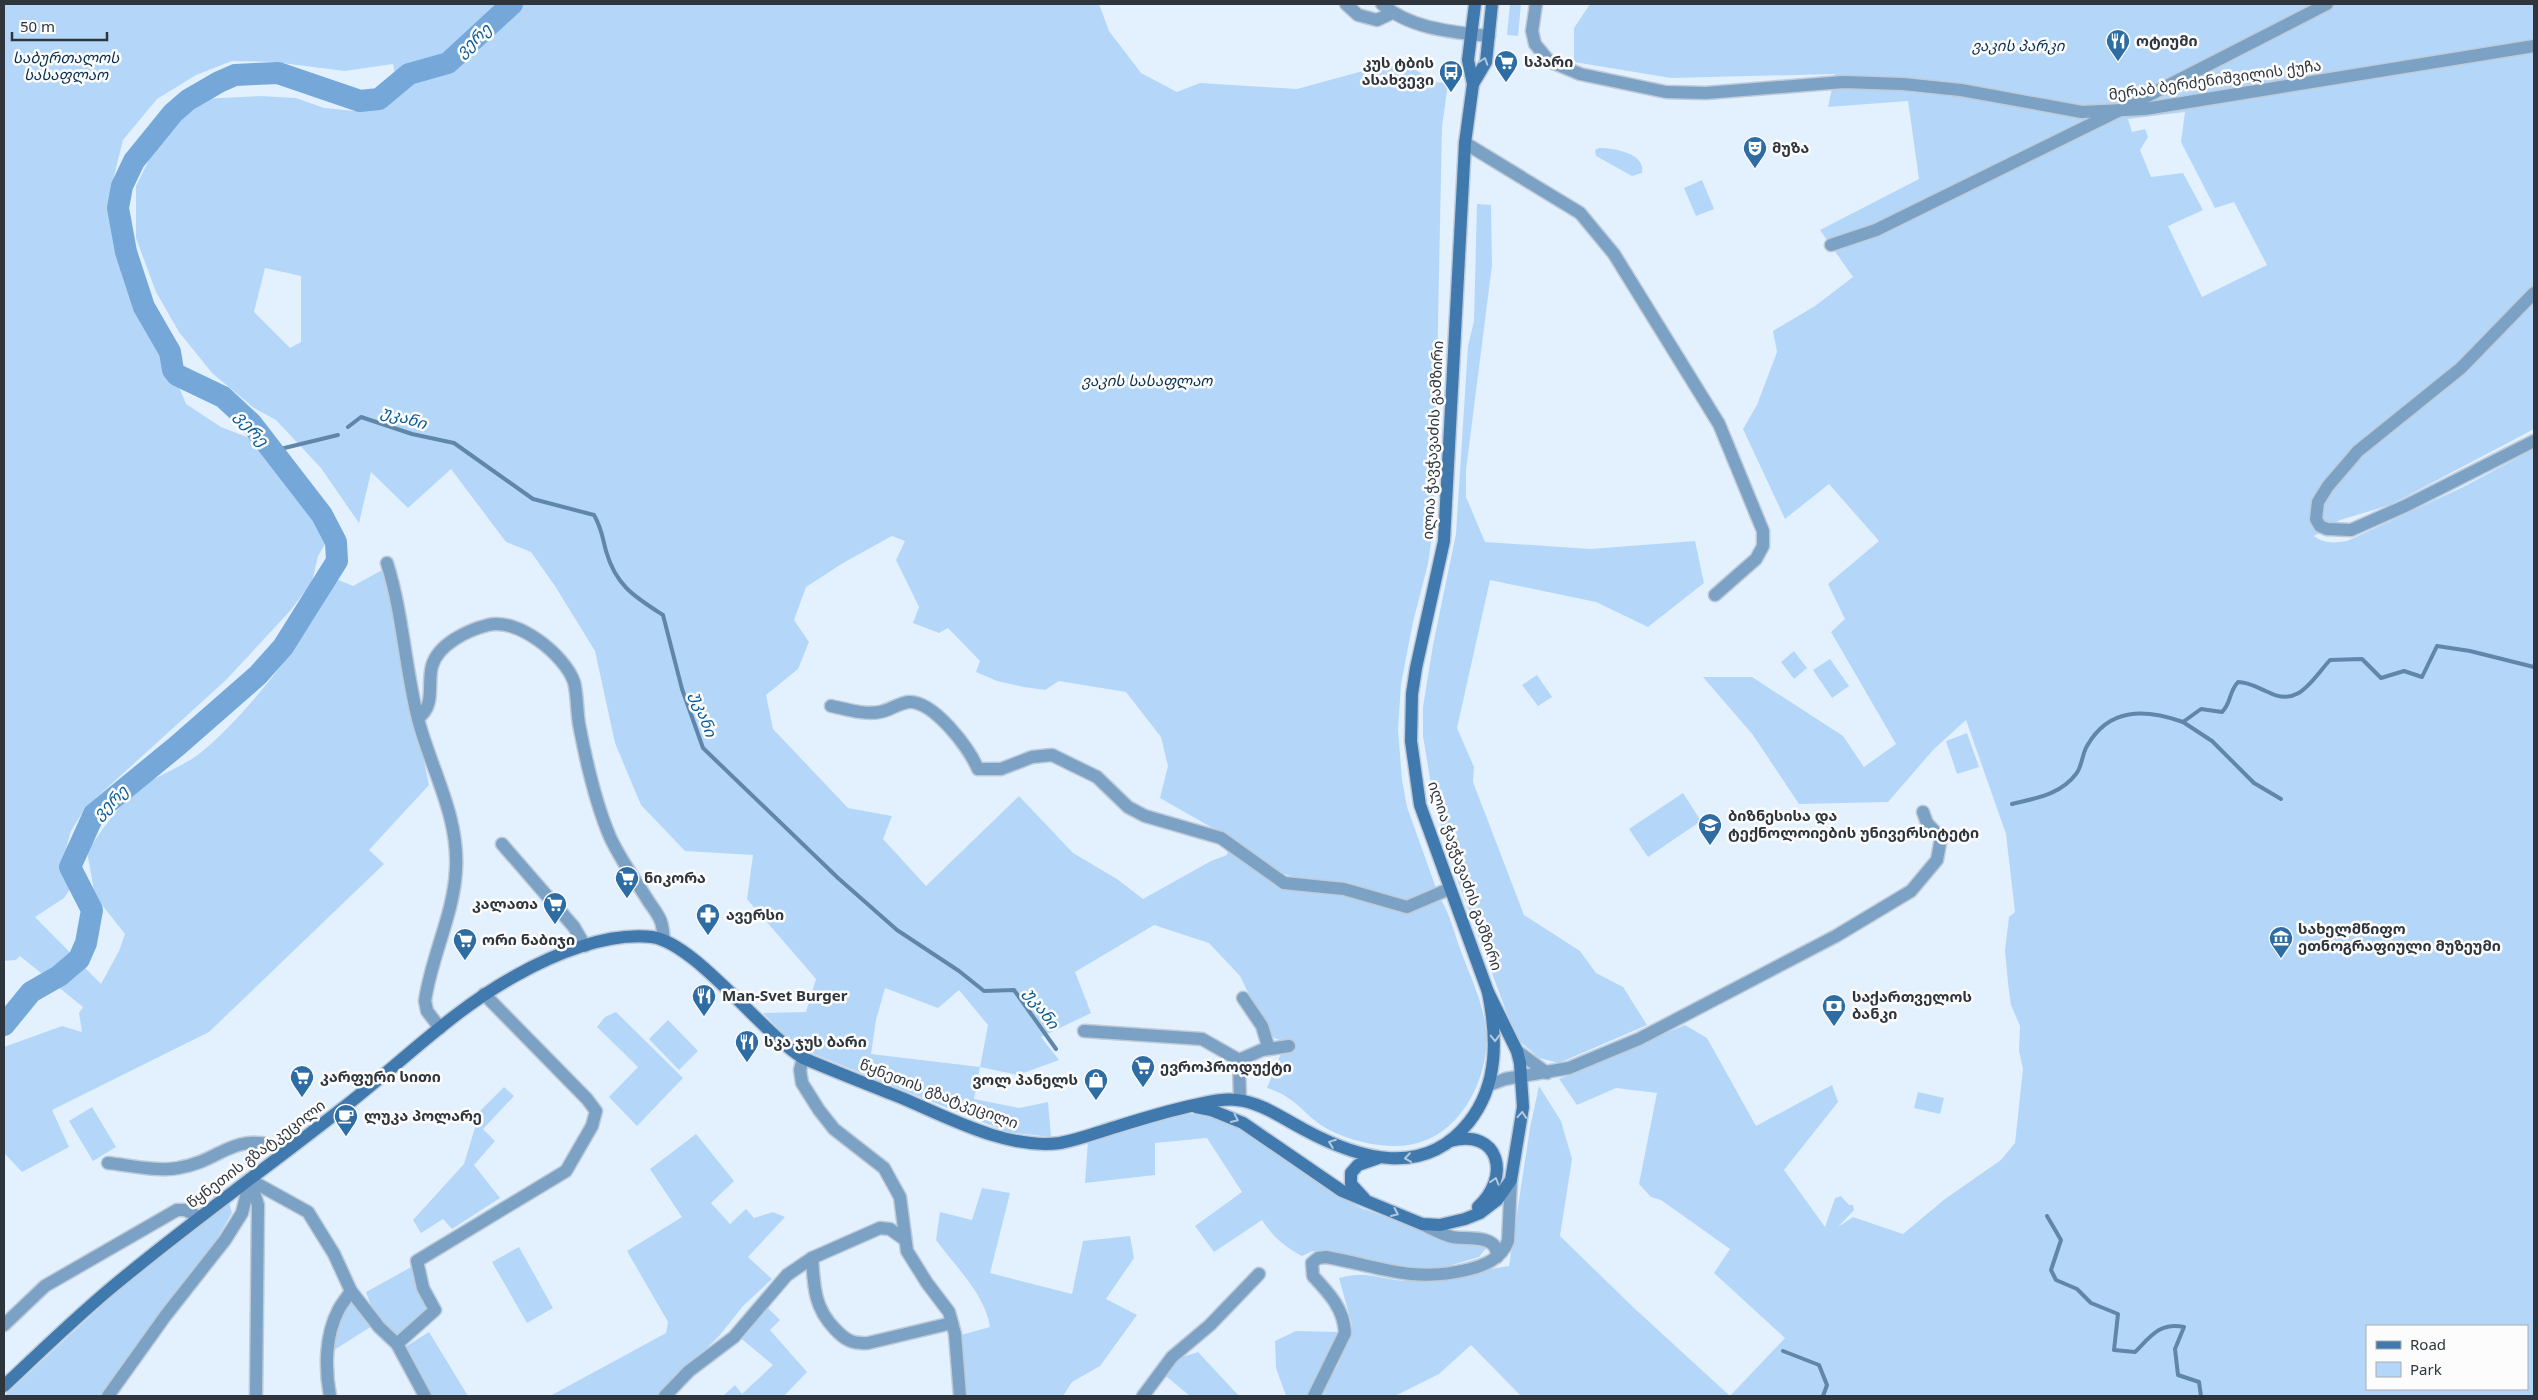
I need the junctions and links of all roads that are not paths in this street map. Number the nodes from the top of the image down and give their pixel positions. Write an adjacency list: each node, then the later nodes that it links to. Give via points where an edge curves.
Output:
1 (1346, 4): 7 (street, via 1358,15 1377,20)
2 (1382, 4): 7 (street)
3 (1475, 4): 8 (main road, ილია ჭავჭავაძის გამზირი)
4 (1492, 4): 9 (main road, ილია ჭავჭავაძის გამზირი)
5 (1536, 4): 12 (street, მერაბ ბერძენიშვილის ქუჩა, via 1532,32 1535,44 1549,61 1580,74 1666,92 1706,93 1843,82 1903,84 1961,90 2082,112)
6 (2327, 4): 12 (street)
7 (1392, 13): 8 (street, via 1442,30)
8 (1471, 34): 9 (street); 11 (main road, ილია ჭავჭავაძის გამზირი, via 1468,60)
9 (1489, 36): 11 (main road, ილია ჭავჭავაძის გამზირი, one-way to 9, via 1486,62)
10 (2534, 46): 12 (street, მერაბ ბერძენიშვილის ქუჩა)
11 (1473, 84): 13 (main road, ილია ჭავჭავაძის გამზირი)
12 (2118, 111): 14 (street, via 1876,230)
13 (1465, 143): 18 (street, via 1580,213 1614,254 1719,424 1763,531 1763,546 1756,559); 23 (main road, ილია ჭავჭავაძის გამზირი, via 1444,541 1416,668 1411,723 1413,767 1420,805)
14 (1831, 245)
15 (2534, 293): 16 (street, via 2461,368 2358,452 2328,486 2318,502 2316,519 2327,529 2351,530)
16 (2534, 441)
17 (387, 563): 20 (street, via 396,592)
18 (1715, 595)
19 (831, 706): 23 (street, via 872,712 911,702 927,707 945,722 978,769 1001,769 1032,757 1052,755 1097,778 1128,808 1221,838 1284,883 1344,889 1406,907)
20 (418, 718): 24 (street, via 429,705 432,665 450,642 488,625 501,623 520,629 552,652 574,683 579,725 596,798 611,838 660,920); 29 (street, via 446,800 456,859 449,909 425,1001 427,1011)
21 (1923, 812): 36 (street, via 1927,823 1941,838 1937,860 1911,891 1836,936 1660,1028 1569,1068)
22 (502, 844): 25 (street, via 574,927)
23 (1450, 888): 26 (main road, ილია ჭავჭავაძის გამზირი)
24 (664, 940): 25 (main road, წყნეთის გზატკეცილი, via 634,936 601,940); 34 (main road, წყნეთის გზატკეცილი, via 699,965 760,1024)
25 (585, 946): 27 (main road, წყნეთის გზატკეცილი, via 516,975)
26 (1488, 992): 33 (main road, წყნეთის გზატკეცილი); 38 (main road, წყნეთის გზატკეცილი, one-way to 38, via 1495,1034)
27 (484, 994): 29 (main road, წყნეთის გზატკეცილი); 58 (street, via 596,1111 592,1126 566,1171 417,1261 423,1288 435,1310)
28 (1243, 998): 32 (street, via 1262,1026)
29 (440, 1028): 42 (main road, წყნეთის გზატკეცილი)
30 (1084, 1031): 35 (street, via 1202,1039)
31 (1289, 1046): 32 (street)
32 (1269, 1049): 35 (street)
33 (1517, 1051): 36 (street); 37 (main road, წყნეთის გზატკეცილი)
34 (803, 1058): 40 (main road, წყნეთის გზატკეცილი, via 1002,1138 1032,1144 1061,1142); 51 (street, via 800,1070 802,1083 819,1110 834,1128 877,1160 889,1175 903,1207)
35 (1239, 1060): 39 (street)
36 (1547, 1073): 37 (street)
37 (1523, 1076): 38 (street); 46 (main road, წყნეთის გზატკეცილი, one-way to 37, via 1521,1128)
38 (1489, 1085): 41 (main road, წყნეთის გზატკეცილი, via 1474,1116)
39 (1240, 1100): 40 (main road, წყნეთის გზატკეცილი, via 1224,1099); 43 (main road, წყნეთის გზატკეცილი, one-way to 39, via 1325,1141 1276,1114)
40 (1189, 1106): 47 (main road, წყნეთის გზატკეცილი, one-way to 47, via 1211,1110 1242,1123 1323,1180)
41 (1450, 1141): 43 (main road, წყნეთის გზატკეცილი, one-way to 43, via 1416,1157); 49 (main road, one-way to 41, via 1491,1192 1496,1181 1496,1160 1489,1147 1478,1140 1461,1138)
42 (288, 1150): 44 (street, via 273,1144 251,1142 237,1144 177,1168); 45 (main road, წყნეთის გზატკეცილი)
43 (1378, 1158): 47 (main road, via 1358,1165 1350,1172 1351,1184)
44 (108, 1163)
45 (250, 1180): 48 (main road, წყნეთის გზატკეცილი); 55 (street, via 308,1212 334,1254); 60 (street, via 242,1213 225,1240); 61 (street, via 258,1205)
46 (1511, 1180): 49 (main road, წყნეთის გზატკეცილი, via 1490,1206); 52 (street, via 1508,1241)
47 (1368, 1201): 50 (main road, წყნეთის გზატკეცილი, one-way to 50)
48 (199, 1217): 57 (street, via 177,1210 151,1224 45,1286); 59 (main road, წყნეთის გზატკეცილი, via 109,1290)
49 (1466, 1219): 50 (main road, წყნეთის გზატკეცილი, via 1440,1225)
50 (1422, 1224): 52 (street, via 1454,1238 1486,1240 1494,1246)
51 (904, 1239): 53 (street, via 890,1229 880,1228); 56 (street, via 913,1262 943,1302)
52 (1497, 1257): 67 (street, via 1478,1268 1433,1276 1412,1276 1334,1258 1318,1258 1312,1263 1313,1276 1340,1310 1345,1333)
53 (812, 1258): 56 (street, via 818,1307 845,1340 856,1344 868,1343); 64 (street, via 787,1275 734,1337 689,1371)
54 (1259, 1274): 66 (street, via 1210,1325 1172,1357)
55 (351, 1291): 58 (street); 62 (street, via 338,1311 330,1340 327,1376)
56 (952, 1323): 65 (street)
57 (4, 1325)
58 (397, 1344): 63 (street)
59 (4, 1386)
60 (108, 1396)
61 (256, 1396)
62 (330, 1396)
63 (425, 1396)
64 (665, 1396)
65 (960, 1396)
66 (1143, 1396)
67 (1314, 1396)

